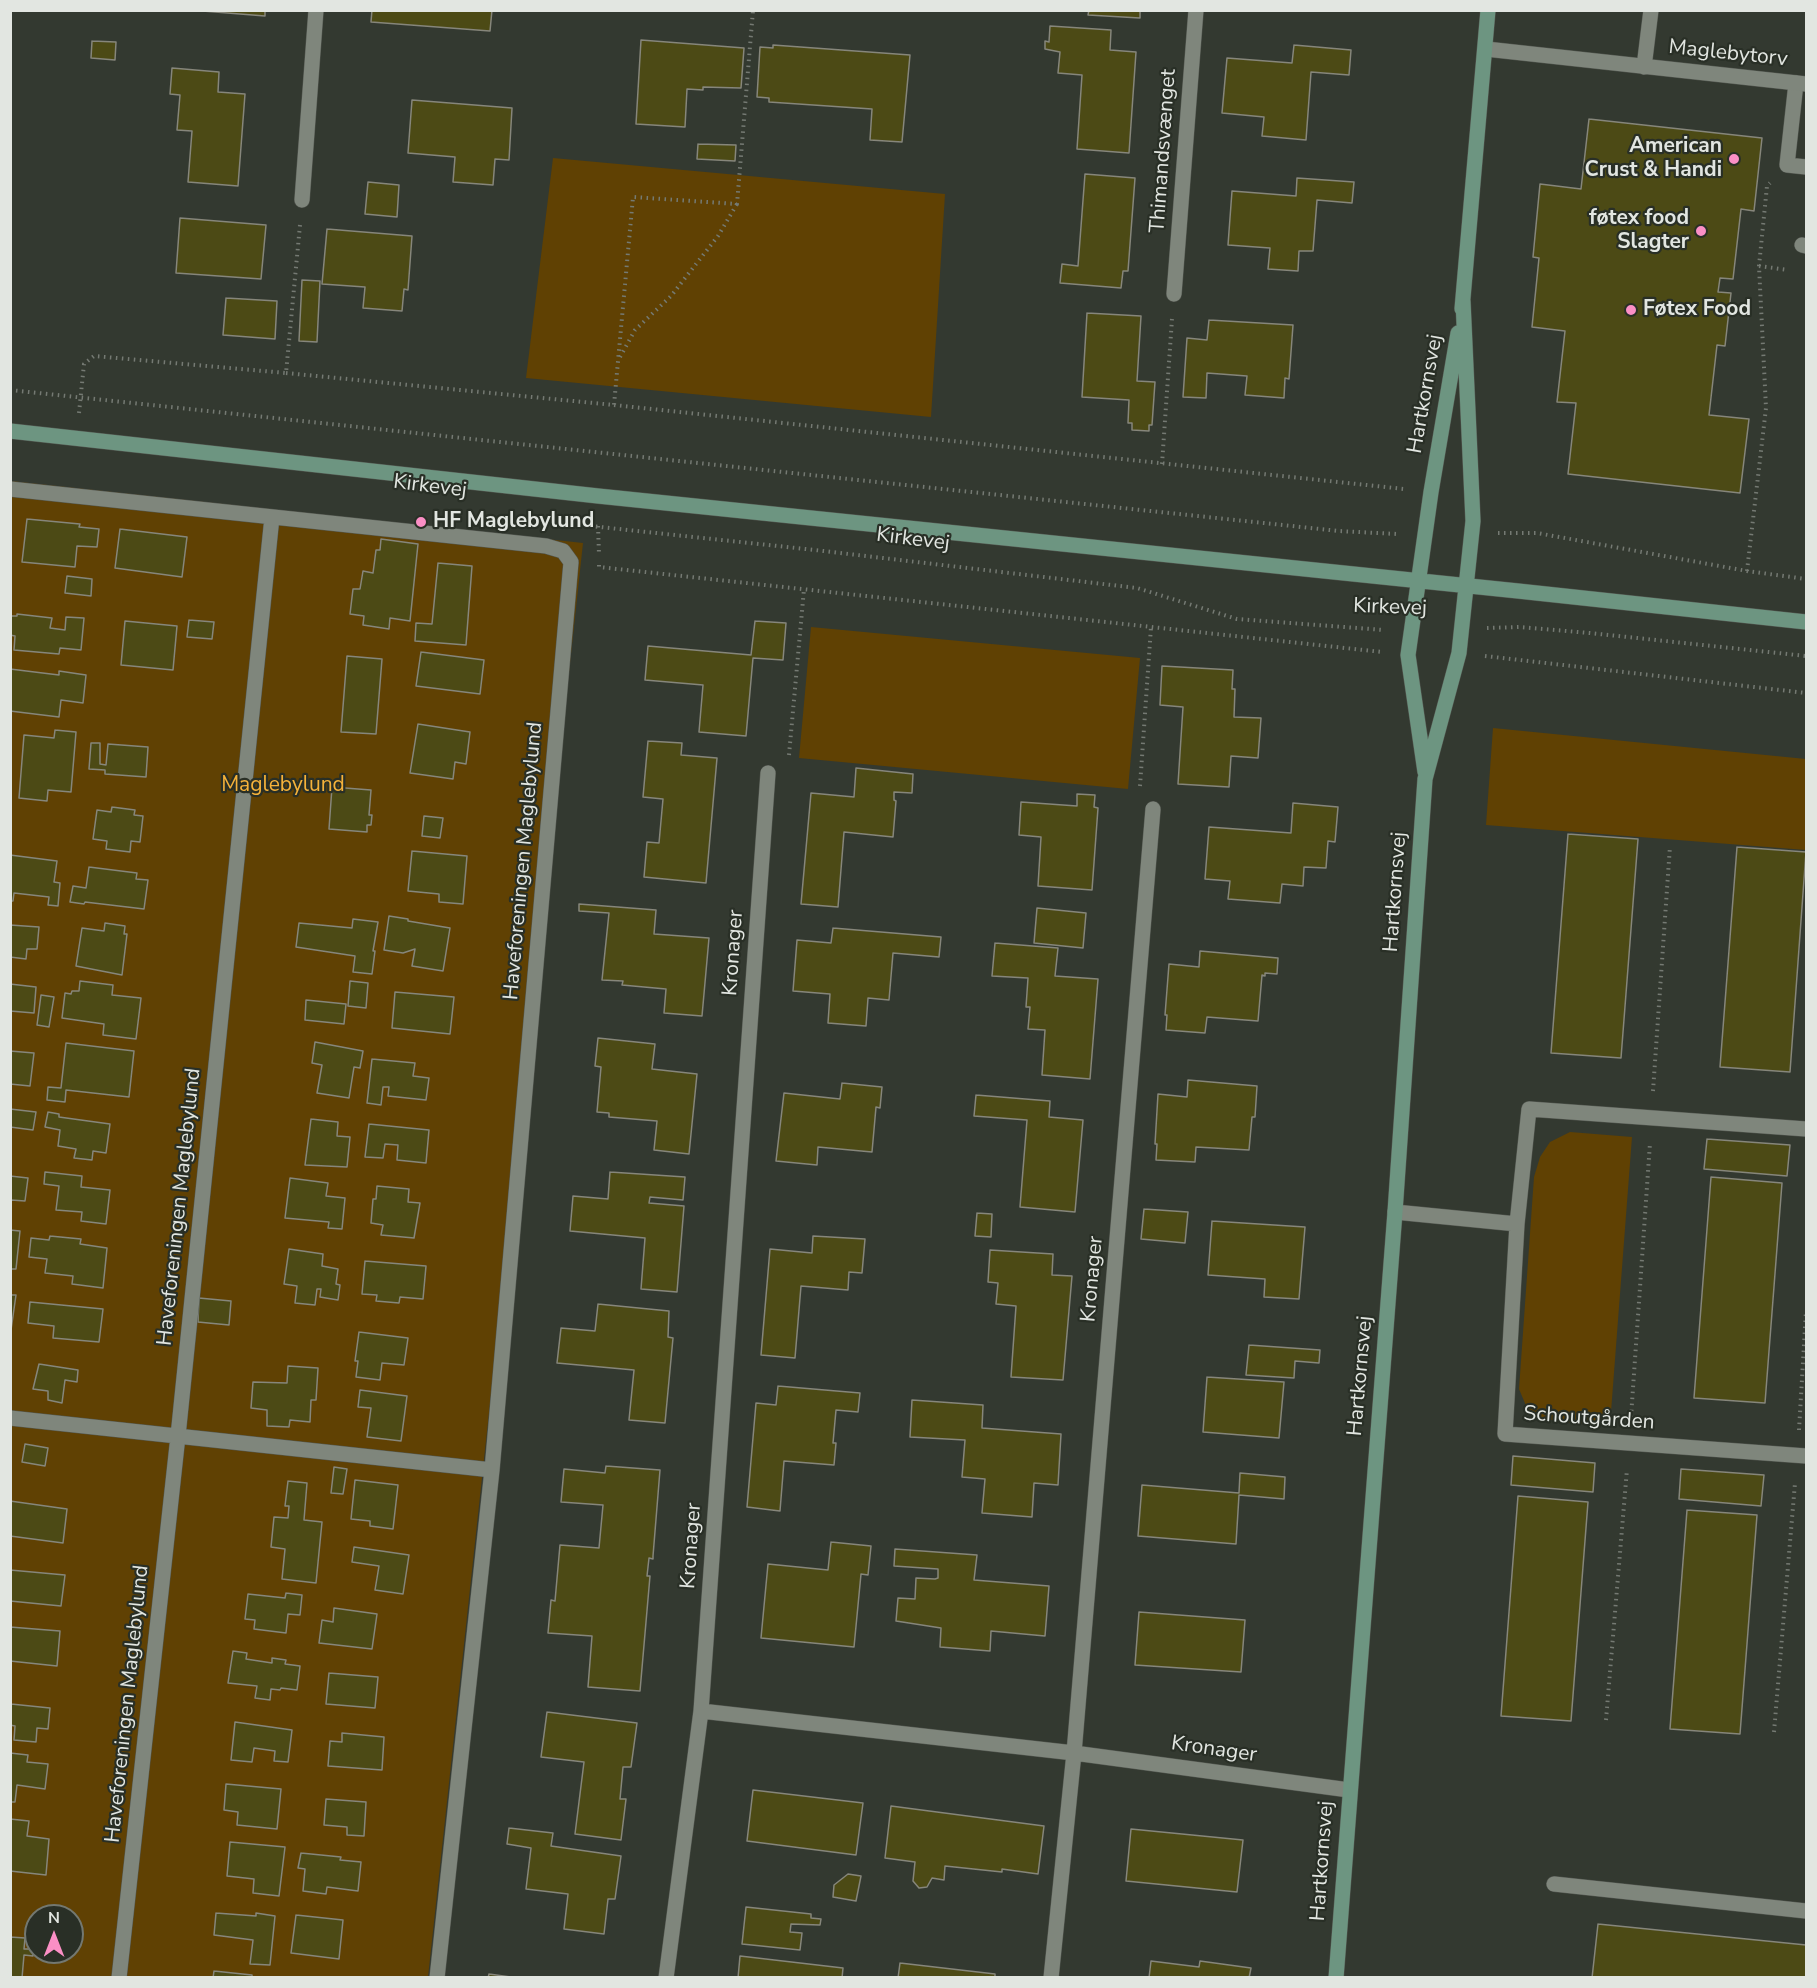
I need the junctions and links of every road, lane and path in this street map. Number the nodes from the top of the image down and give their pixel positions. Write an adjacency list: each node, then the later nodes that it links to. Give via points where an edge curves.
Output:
1 (316, 10): 11 (street)
2 (753, 10): 12 (path)
3 (1196, 10): 15 (street, Thimandsvænget)
4 (1488, 10): 6 (street, Hartkornsvej)
5 (1651, 10): 7 (street, Maglebytorv)
6 (1486, 49): 7 (street, Maglebytorv); 16 (street, Hartkornsvej)
7 (1644, 67): 8 (street, Maglebytorv)
8 (1801, 83): 9 (street)
9 (1787, 165): 10 (street); 13 (path, via 1767,186)
10 (1806, 167)
11 (302, 200): 18 (path)
12 (737, 204): 17 (path, via 718,236 671,296 636,330); 17 (path, via 633,197)
13 (1759, 266): 14 (path); 33 (path, via 1766,408)
14 (1797, 271)
15 (1174, 294): 24 (path)
16 (1463, 301): 26 (street, Hartkornsvej); 31 (street, Hartkornsvej)
17 (618, 360): 21 (path)
18 (286, 373): 20 (path, via 94,357 84,364); 21 (path)
19 (10, 390): 20 (path)
20 (81, 397): 23 (path); 32 (path, via 1315,529)
21 (614, 405): 24 (path)
22 (10, 431): 23 (street, Kirkevej)
23 (77, 438): 27 (street, Kirkevej)
24 (1162, 464): 26 (path)
25 (10, 489): 28 (street, Haveforeningen Maglebylund)
26 (1431, 492): 32 (street, Hartkornsvej)
27 (598, 496): 30 (path); 35 (street, Kirkevej)
28 (272, 517): 56 (street, Haveforeningen Maglebylund); 59 (street, Haveforeningen Maglebylund, via 546,546 563,551 571,562)
29 (564, 523): 30 (path, Kirkevej)
30 (598, 527): 37 (path, via 599,567); 41 (path, Kirkevej, via 1137,588 1237,619)
31 (1472, 534): 33 (path, via 1537,533); 36 (street, Hartkornsvej)
32 (1426, 536): 35 (street, Hartkornsvej)
33 (1747, 571): 34 (path)
34 (1806, 579)
35 (1419, 581): 36 (street, Kirkevej); 41 (street, Hartkornsvej)
36 (1466, 586): 38 (street, Kirkevej); 40 (street, Hartkornsvej)
37 (804, 589): 39 (path); 46 (path, via 789,757)
38 (1806, 622)
39 (1151, 627): 43 (path); 48 (path, via 1140,794)
40 (1462, 628): 42 (street, Hartkornsvej); 44 (path, via 1520,627)
41 (1412, 633): 43 (street, Hartkornsvej)
42 (1459, 653): 45 (path); 47 (street, Hartkornsvej)
43 (1408, 655): 47 (street, Hartkornsvej)
44 (1806, 656)
45 (1806, 693)
46 (768, 773): 60 (street, Kronager)
47 (1425, 778): 52 (street, Hartkornsvej)
48 (1153, 808): 63 (street, Kronager)
49 (1670, 846): 50 (path)
50 (1651, 1118): 51 (street, Schoutgården); 53 (street, Schoutgården, via 1529,1109); 57 (path)
51 (1806, 1129)
52 (1395, 1212): 53 (street); 64 (street, Hartkornsvej)
53 (1517, 1224): 57 (street, Schoutgården, via 1505,1434)
54 (1806, 1311): 58 (path)
55 (10, 1418): 56 (street)
56 (178, 1436): 59 (street); 67 (street, Haveforeningen Maglebylund)
57 (1629, 1443): 58 (street, Schoutgården); 61 (path)
58 (1802, 1456): 62 (path)
59 (492, 1470): 68 (street, Haveforeningen Maglebylund)
60 (701, 1711): 63 (street, Kronager); 69 (street, Kronager)
61 (1606, 1720)
62 (1774, 1732)
63 (1074, 1753): 64 (street, Kronager); 70 (street, Kronager)
64 (1349, 1790): 71 (street, Hartkornsvej)
65 (1554, 1884): 66 (street)
66 (1806, 1911)
67 (119, 1977)
68 (437, 1977)
69 (666, 1977)
70 (1051, 1977)
71 (1336, 1977)

